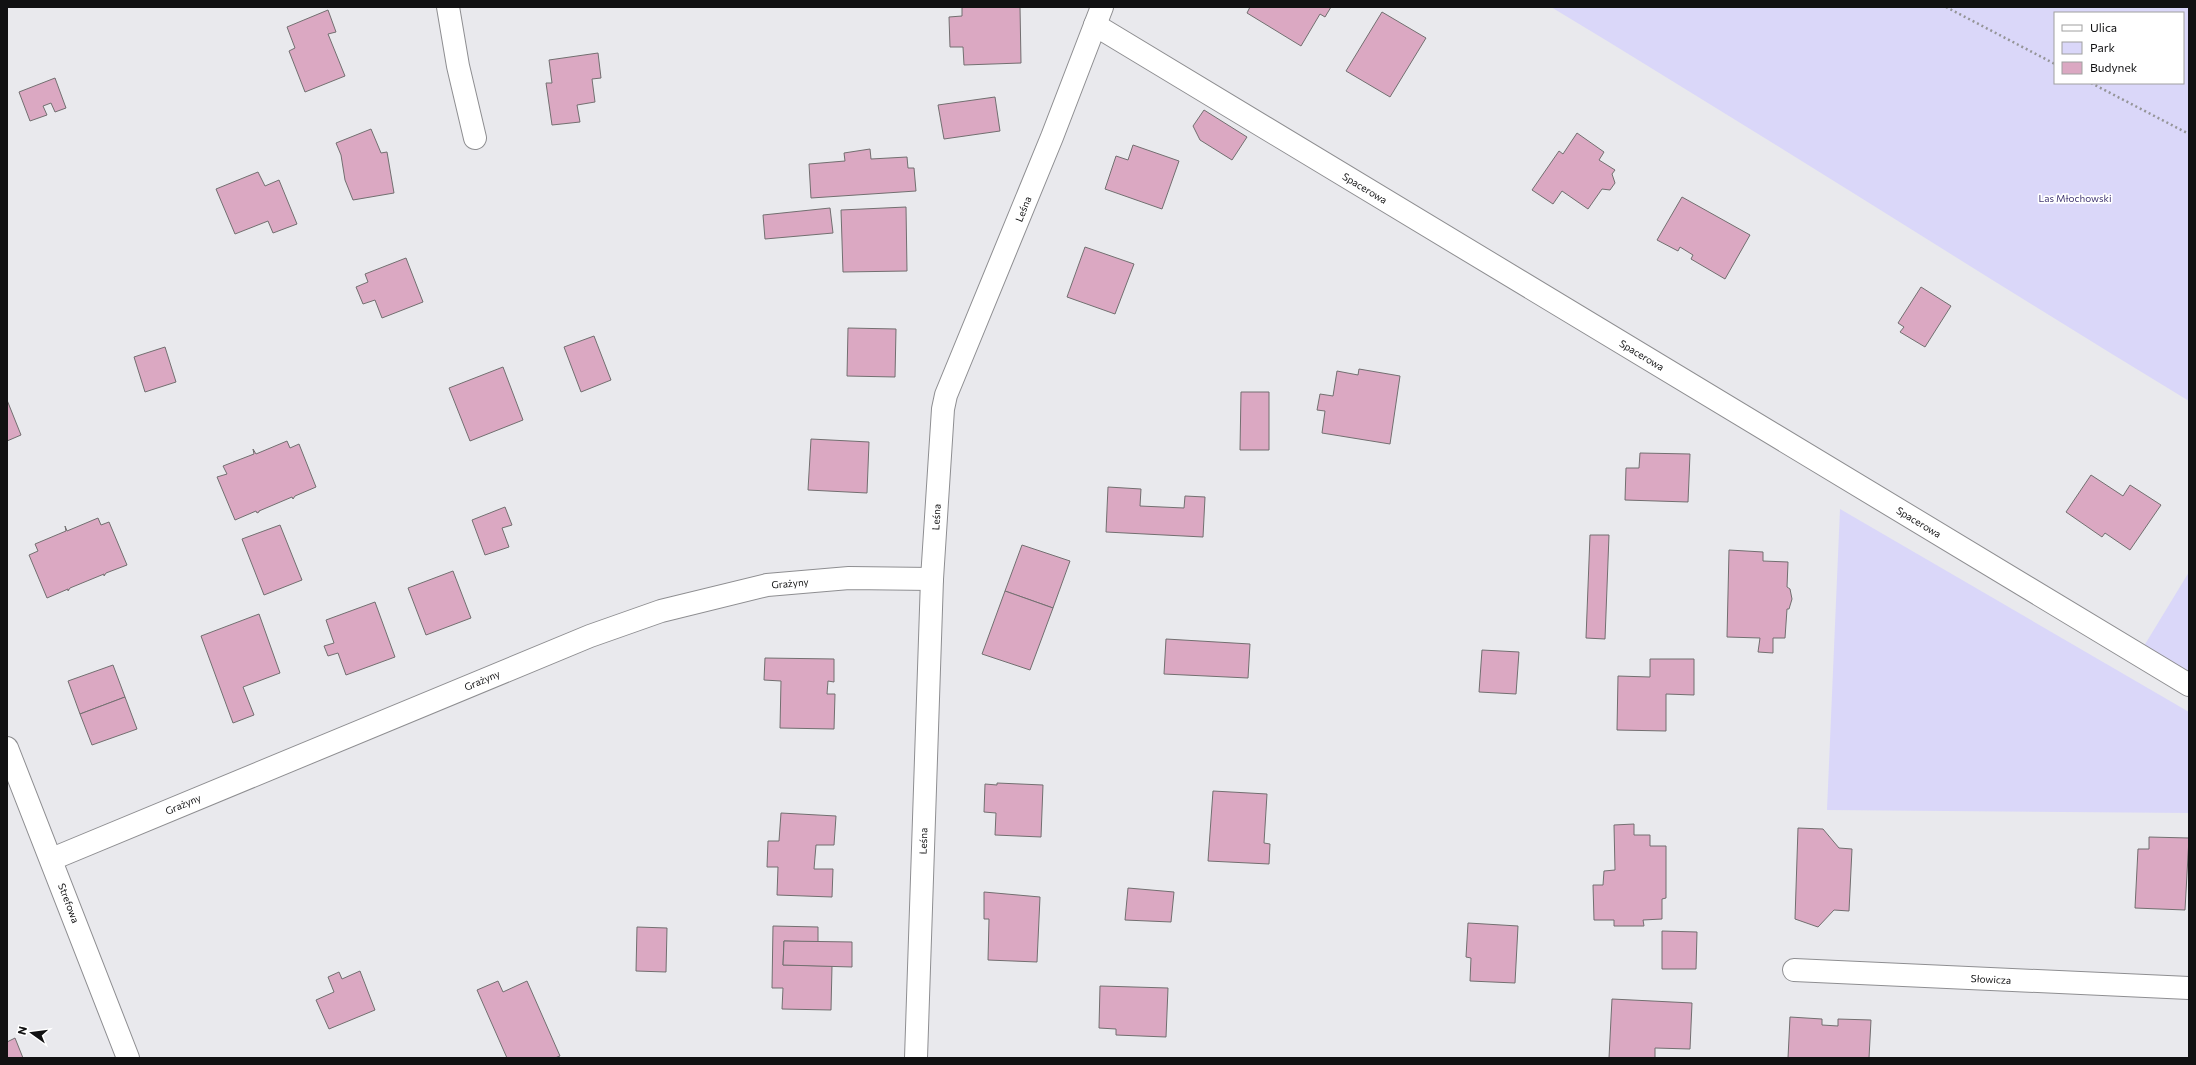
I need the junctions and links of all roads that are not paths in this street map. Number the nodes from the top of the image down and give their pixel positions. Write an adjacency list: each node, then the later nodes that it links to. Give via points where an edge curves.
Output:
1 (448, 7): 3 (street, via 458,66)
2 (1098, 16): 4 (street, Leśna, via 1052,137 946,395); 5 (street, Spacerowa)
3 (475, 138)
4 (932, 579): 7 (street, Grażyny, via 849,578 767,585 661,611 590,636); 11 (street, Leśna)
5 (2189, 685)
6 (7, 748): 7 (street, Strefowa)
7 (52, 859): 10 (street, Strefowa)
8 (1794, 970): 9 (street, Słowicza)
9 (2189, 988)
10 (128, 1058)
11 (916, 1058)

